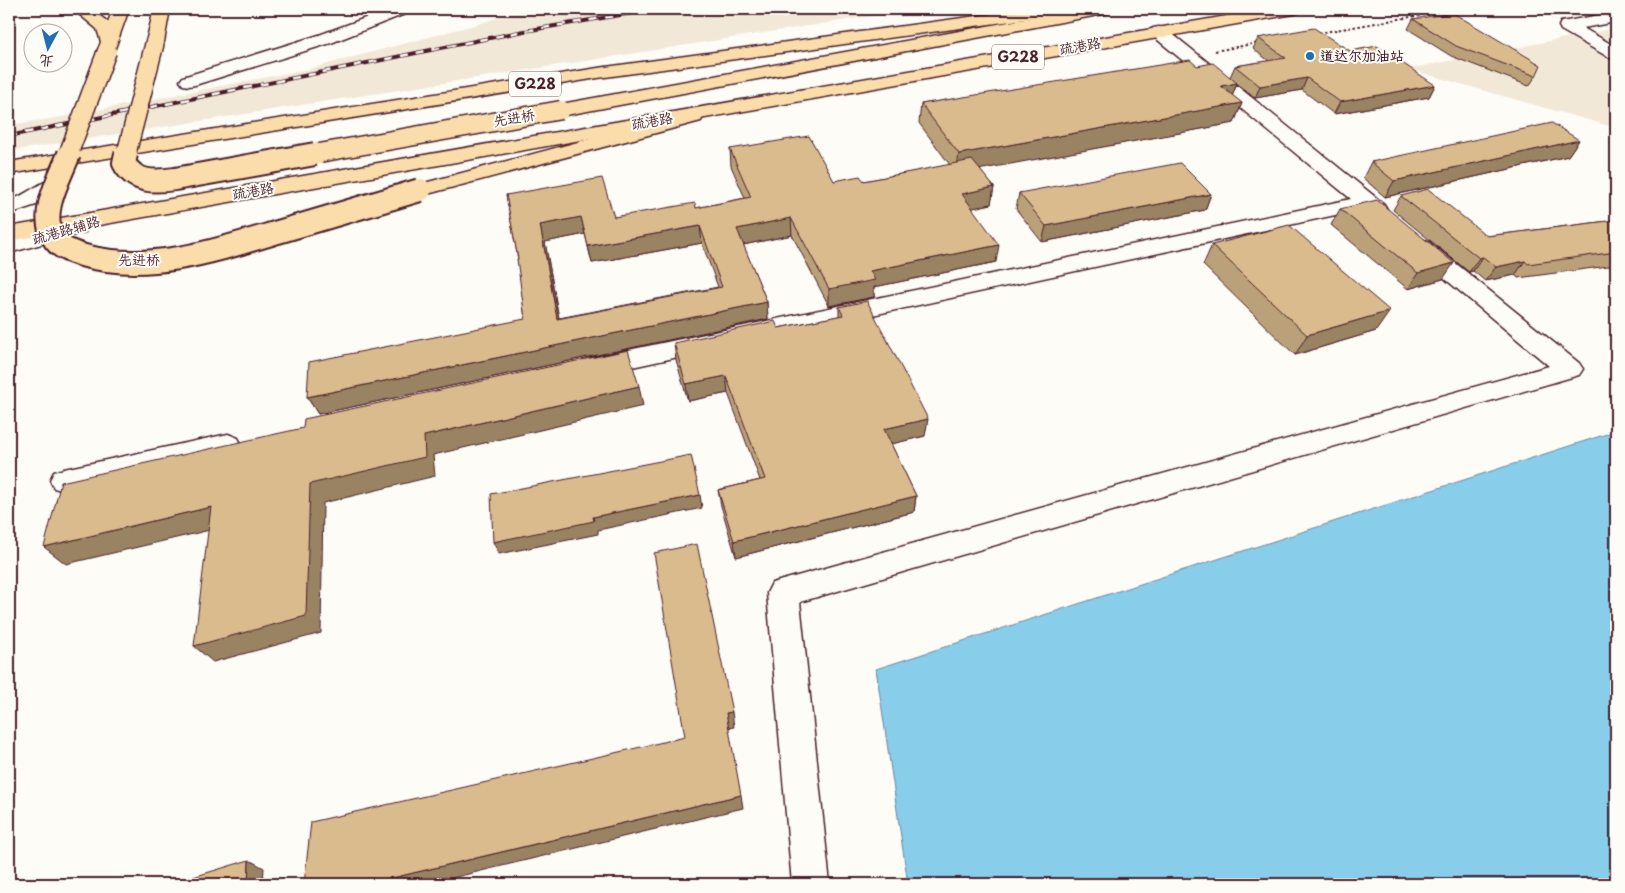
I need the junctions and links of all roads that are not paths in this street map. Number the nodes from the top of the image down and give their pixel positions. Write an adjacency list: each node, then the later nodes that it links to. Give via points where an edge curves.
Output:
1 (81, 9): 10 (main road, via 104,27)
2 (122, 9): 10 (main road, 先进桥)
3 (162, 9): 6 (main road, 先进桥, bridge, via 124,163 126,171 149,180 193,176)
4 (404, 9): 12 (street, via 325,39)
5 (1062, 9): 14 (main road, G228, via 608,72)
6 (1104, 9)
7 (1294, 9): 9 (main road, 疏港路 / G228)
8 (1616, 16): 11 (street, via 1567,26)
9 (1160, 32): 13 (main road, 疏港路 / G228); 16 (street)
10 (108, 46): 15 (main road, 先进桥, bridge)
11 (1616, 54)
12 (189, 81)
13 (742, 106): 15 (main road, 先进桥, bridge, via 535,158 202,254 168,260 130,263 96,259 71,251 55,241 49,224 49,208); 18 (main road, 疏港路 / G228)
14 (9, 168)
15 (59, 182): 17 (street, via 28,202)
16 (1366, 202): 21 (street); 24 (street, via 1570,369 784,593)
17 (9, 208)
18 (122, 214): 19 (main road, 疏港路 / G228); 20 (street, 疏港路辅路)
19 (9, 234)
20 (9, 246)
21 (569, 372)
22 (249, 440): 23 (street)
23 (64, 480)
24 (811, 884)

